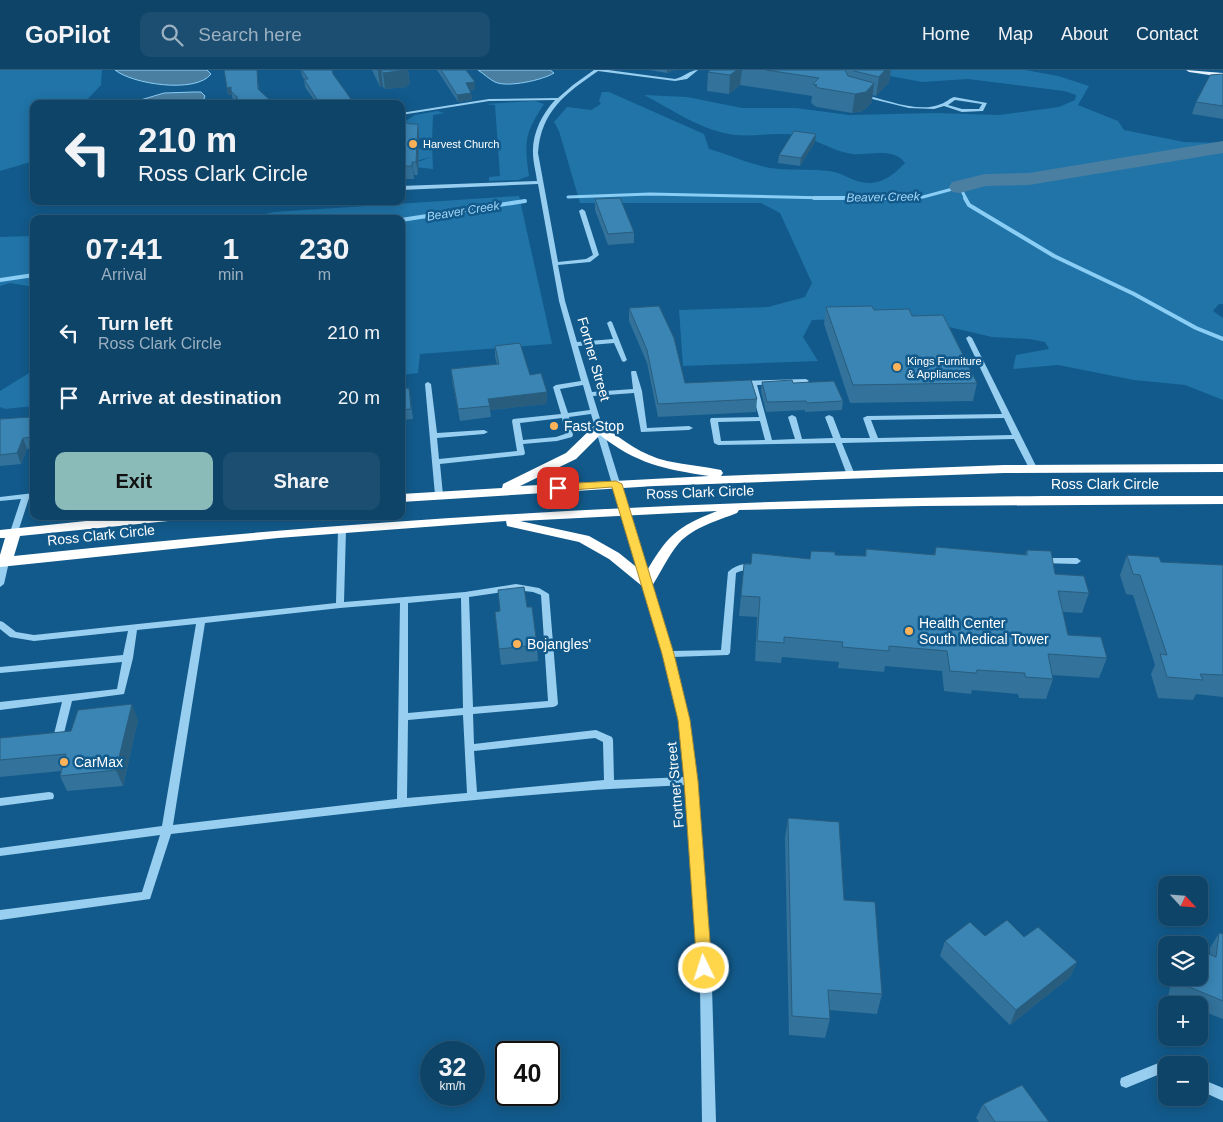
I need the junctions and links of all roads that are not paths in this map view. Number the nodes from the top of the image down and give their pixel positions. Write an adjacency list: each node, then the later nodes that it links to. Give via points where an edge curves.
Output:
1 (595, 70): 2 (street, via 675,80); 7 (street, Fortner Street)
2 (696, 70)
3 (1189, 70): 4 (main road)
4 (1212, 72): 5 (main road)
5 (1223, 75)
6 (856, 94): 8 (street, via 908,107 928,108)
7 (558, 100): 9 (street, via 489,100); 12 (street, Fortner Street, via 543,119 537,134 535,153)
8 (944, 104): 8 (street, via 954,98 984,103 981,110 971,112)
9 (414, 112): 10 (street); 11 (street)
10 (405, 113)
11 (405, 119)
12 (540, 182): 13 (street); 15 (street, Fortner Street)
13 (405, 188)
14 (582, 211): 15 (street, via 596,255 588,261)
15 (555, 264): 19 (street, Fortner Street)
16 (610, 324): 18 (street)
17 (969, 338): 31 (street)
18 (616, 341): 19 (street); 20 (street)
19 (574, 344): 23 (street, Fortner Street)
20 (624, 360)
21 (634, 372): 27 (street)
22 (806, 382): 25 (street)
23 (585, 383): 28 (street, Fortner Street); 30 (street, via 556,387)
24 (736, 383): 25 (street)
25 (753, 383): 34 (street)
26 (428, 384): 38 (street)
27 (638, 391): 28 (street); 36 (street, via 644,430)
28 (588, 394): 29 (street, Fortner Street)
29 (594, 412): 30 (street); 35 (street, Fortner Street)
30 (565, 416): 42 (street, via 569,435); 42 (street, via 516,421)
31 (1007, 416): 39 (street); 40 (street, via 867,418)
32 (792, 417): 44 (street)
33 (830, 417): 41 (street)
34 (763, 419): 43 (street); 43 (street, via 714,420 718,443)
35 (599, 428): 49 (highway, via 624,447 656,462); 50 (street, Fortner Street); 51 (highway, via 570,456)
36 (689, 428)
37 (484, 432): 38 (street)
38 (433, 436): 45 (street)
39 (1017, 437): 40 (street); 46 (street)
40 (875, 440): 41 (street)
41 (837, 441): 44 (street); 48 (street)
42 (520, 442): 45 (street, via 521,454)
43 (769, 442): 44 (street)
44 (798, 442)
45 (436, 462): 52 (street)
46 (1033, 468): 47 (highway, Ross Clark Circle); 48 (highway, Ross Clark Circle)
47 (1223, 468)
48 (851, 475): 49 (highway, Ross Clark Circle)
49 (746, 478): 50 (highway, Ross Clark Circle)
50 (616, 484): 51 (highway, Ross Clark Circle); 58 (street, Fortner Street)
51 (500, 491): 52 (highway, Ross Clark Circle)
52 (439, 495): 54 (highway, Ross Clark Circle)
53 (30, 496): 55 (street); 62 (street)
54 (405, 498)
55 (0, 499)
56 (1223, 500): 57 (highway, Ross Clark Circle)
57 (742, 506): 58 (highway, Ross Clark Circle); 67 (highway, via 683,532 674,540)
58 (625, 511): 59 (highway, Ross Clark Circle); 67 (street, Fortner Street)
59 (492, 519): 61 (highway, Ross Clark Circle); 67 (highway, via 584,539 614,556)
60 (104, 520): 62 (highway, Ross Clark Circle)
61 (342, 530): 64 (highway, Ross Clark Circle); 71 (street)
62 (7, 533): 64 (highway)
63 (1077, 561): 65 (street)
64 (3, 562): 68 (street)
65 (1029, 562)
66 (759, 567): 75 (street, via 740,567 732,572 725,653)
67 (647, 583): 75 (street, Fortner Street)
68 (0, 584)
69 (465, 595): 70 (street); 80 (street); 80 (street, via 515,588 535,588 545,594 552,704)
70 (404, 600): 71 (street); 81 (street)
71 (340, 605): 72 (street)
72 (201, 620): 74 (street); 90 (street)
73 (0, 624): 74 (street, via 13,635 34,638)
74 (133, 627): 76 (street)
75 (668, 654): 84 (street, Fortner Street, via 684,720)
76 (128, 658): 77 (street); 78 (street, via 121,692)
77 (0, 670)
78 (68, 698): 79 (street); 82 (street, via 58,737)
79 (0, 706)
80 (468, 711): 81 (street); 83 (street)
81 (403, 717): 89 (street)
82 (39, 740)
83 (469, 748): 85 (street, via 596,734 608,740); 87 (street)
84 (691, 781): 85 (street); 97 (street, Fortner Street, via 706,987)
85 (609, 784): 87 (street)
86 (49, 796): 88 (street)
87 (472, 796): 89 (street)
88 (0, 802)
89 (402, 803): 90 (street)
90 (168, 830): 91 (street); 92 (street, via 146,896)
91 (0, 852)
92 (0, 914)
93 (1158, 1070): 94 (street)
94 (1126, 1082)
95 (1208, 1088): 96 (street)
96 (1223, 1095)
97 (709, 1122)

